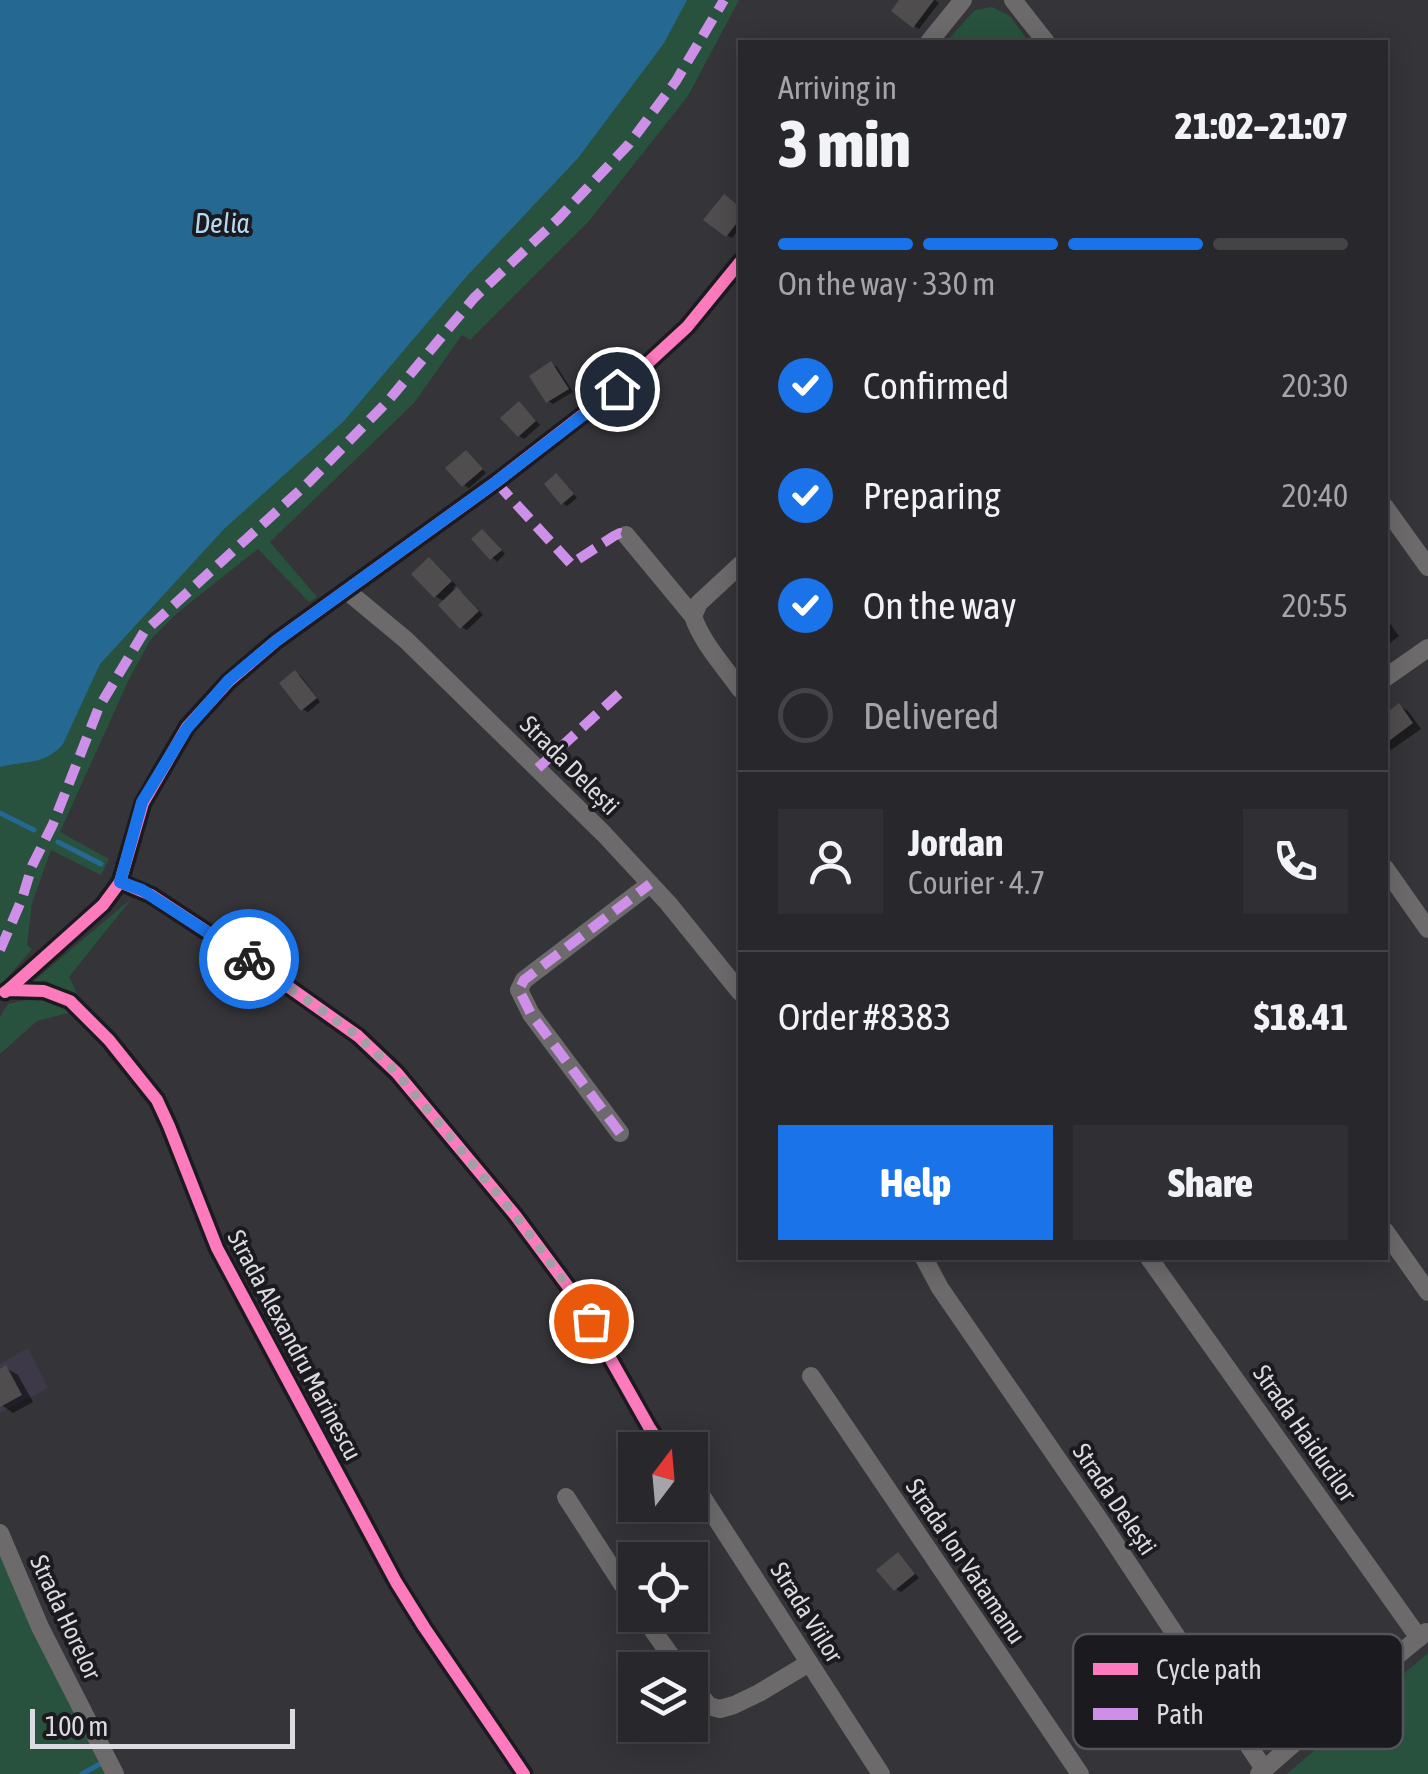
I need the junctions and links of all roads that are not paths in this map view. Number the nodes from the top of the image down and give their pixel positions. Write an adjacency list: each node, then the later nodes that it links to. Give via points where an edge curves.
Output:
1 (964, 0): 3 (street)
2 (1013, 0): 4 (street)
3 (931, 40)
4 (1044, 40)
5 (738, 264): 10 (street, via 652,361)
6 (1388, 511): 9 (street)
7 (626, 535): 11 (street)
8 (738, 567): 11 (street)
9 (1428, 567)
10 (347, 591): 16 (street, via 229,680 187,728 142,802); 17 (street, Strada Delești, via 512,742)
11 (694, 616): 14 (street)
12 (1428, 648): 13 (street)
13 (1388, 676)
14 (738, 686)
15 (1388, 872): 18 (street)
16 (120, 882): 20 (street); 27 (street, via 260,966 358,1036 397,1073 575,1296)
17 (650, 884): 19 (street, Strada Delești); 21 (street, via 519,990)
18 (1428, 930)
19 (738, 990)
20 (4, 993): 41 (street, Strada Alexandru Marinescu, via 44,991 70,1000 157,1100 217,1248 396,1582)
21 (620, 1133)
22 (1388, 1235): 25 (street)
23 (925, 1260): 32 (street, Strada Delești)
24 (1150, 1260): 33 (street, Strada Haiducilor)
25 (1428, 1292)
26 (811, 1376): 43 (street, Strada Ion Vatamanu)
27 (651, 1432)
28 (566, 1497): 31 (street)
29 (708, 1506): 35 (street, Strada Viilor)
30 (0, 1532): 40 (street, Strada Horelor)
31 (618, 1578)
32 (1173, 1634)
33 (1424, 1634): 34 (street)
34 (1403, 1652)
35 (809, 1663): 36 (street, via 725,1708); 42 (street, Strada Viilor)
36 (708, 1706)
37 (1247, 1749): 39 (street, Strada Delești)
38 (1289, 1749): 39 (street)
39 (1262, 1772)
40 (115, 1774)
41 (524, 1774)
42 (881, 1774)
43 (1080, 1774)

